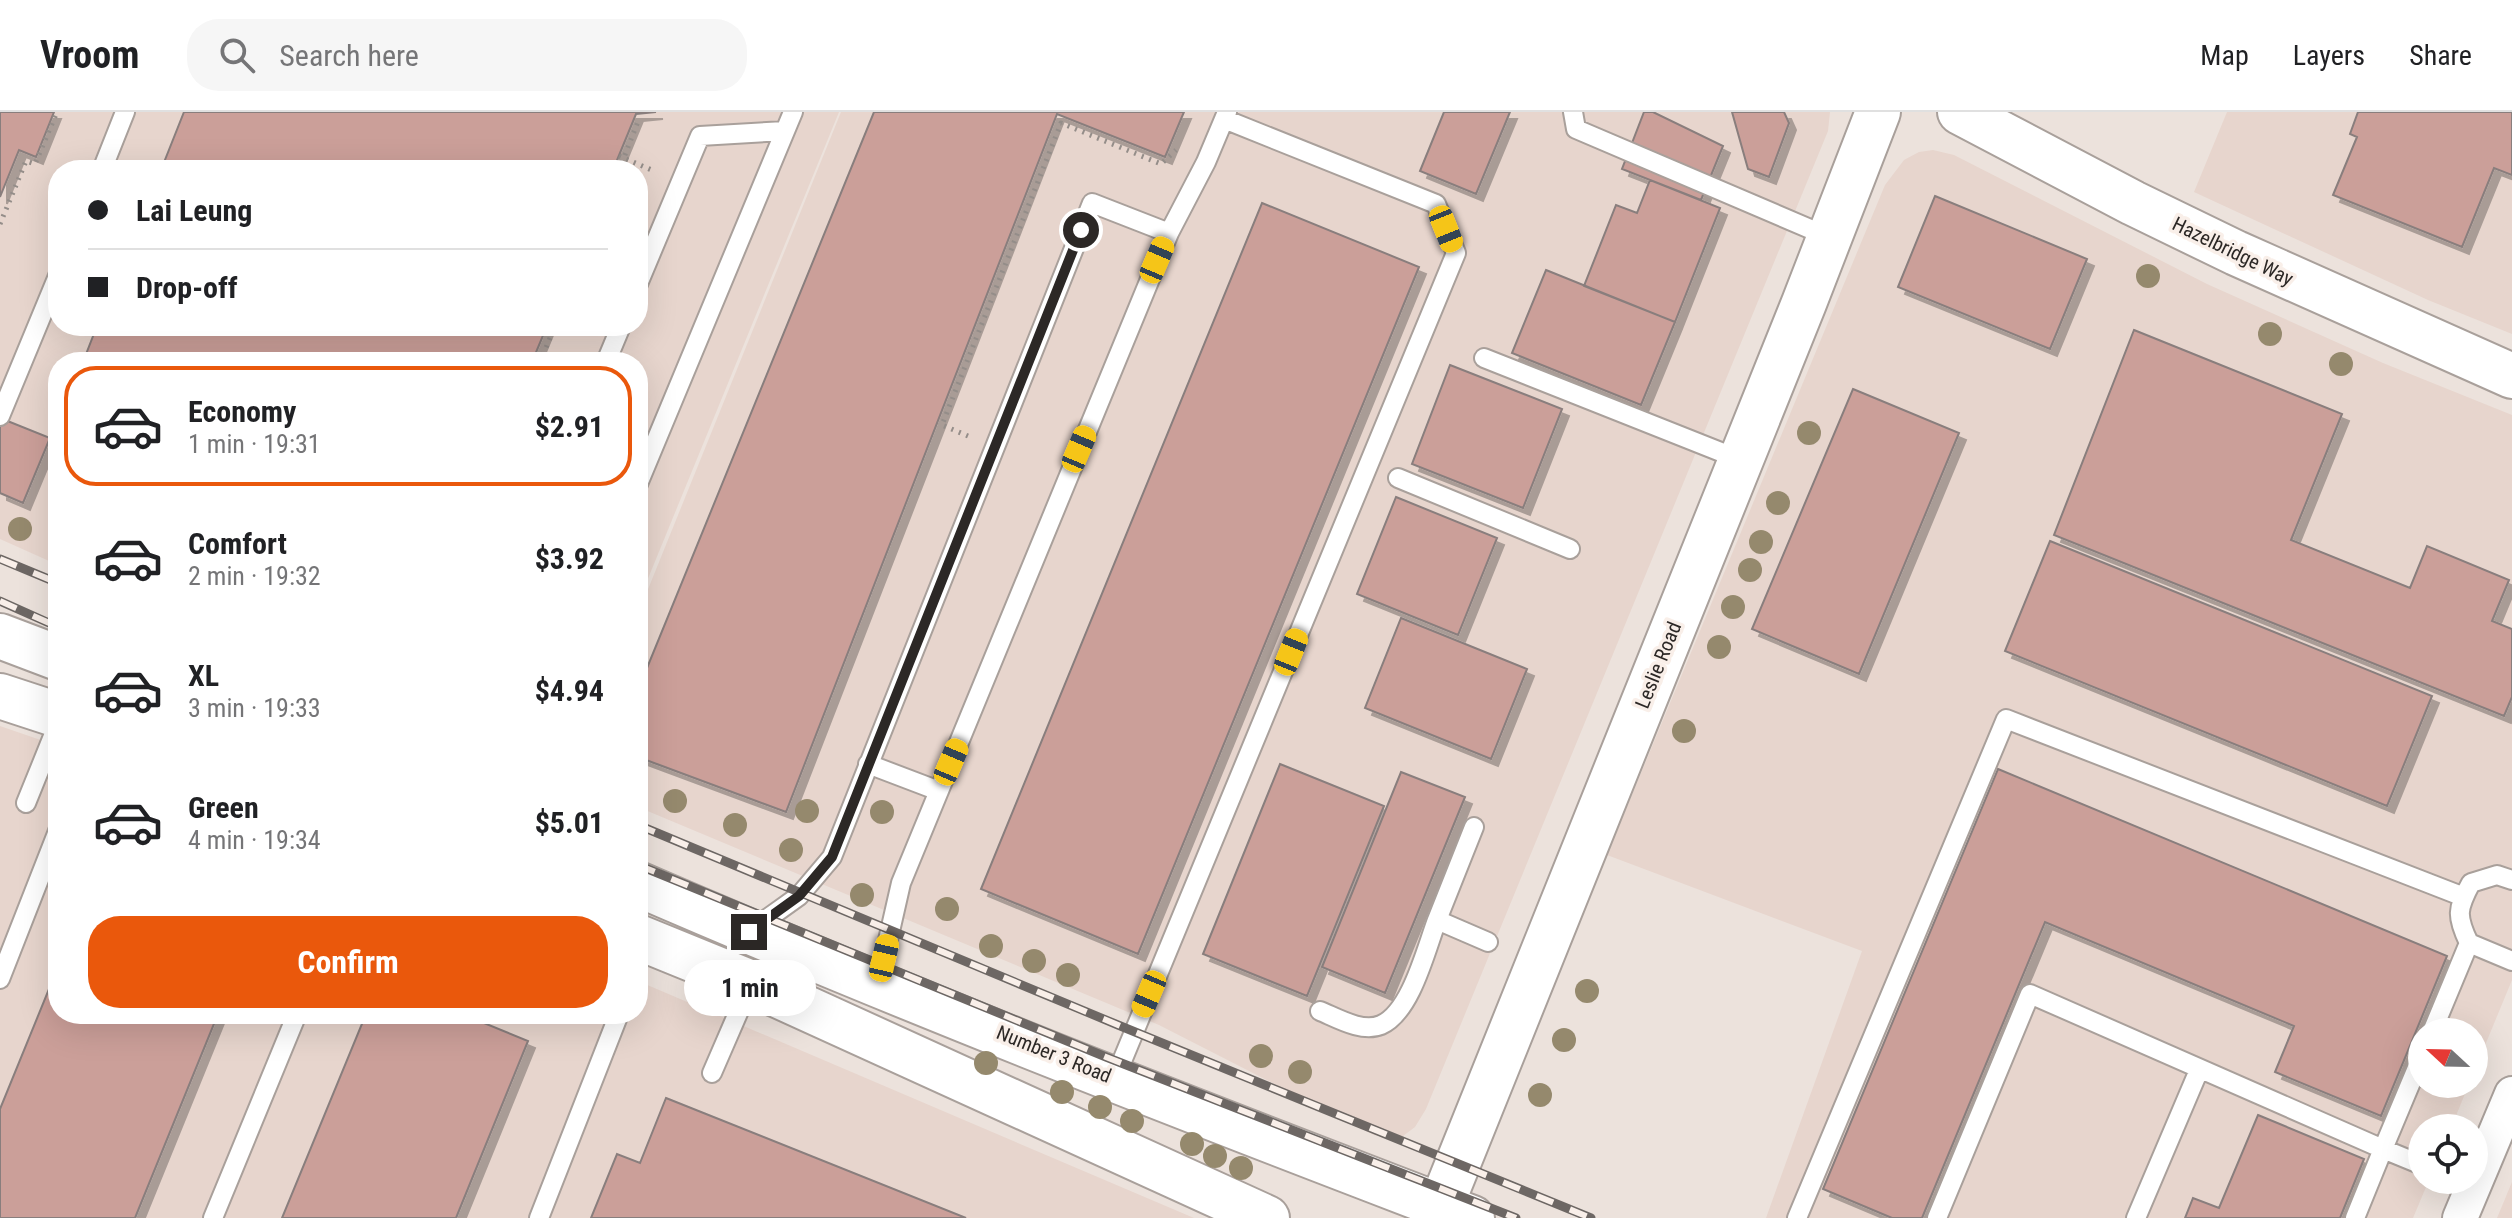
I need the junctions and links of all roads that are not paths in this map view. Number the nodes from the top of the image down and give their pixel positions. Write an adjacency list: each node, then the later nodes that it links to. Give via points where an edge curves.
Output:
1 (125, 112): 8 (lane)
2 (793, 112): 7 (lane)
3 (1573, 112): 10 (lane, via 1576,129)
4 (1878, 112): 10 (street, Leslie Road)
5 (1960, 112): 14 (street, Hazelbridge Way, via 2248,258)
6 (1225, 115): 9 (lane); 48 (lane, via 1436,204 1456,253)
7 (785, 131): 11 (lane, via 700,136); 16 (lane)
8 (106, 160)
9 (1169, 233): 25 (lane, via 1092,203); 26 (lane)
10 (1829, 237): 17 (street, Leslie Road)
11 (648, 260)
12 (48, 300): 15 (lane)
13 (1484, 358): 17 (lane)
14 (2512, 376)
15 (0, 416)
16 (648, 460)
17 (1741, 460): 55 (street, Leslie Road)
18 (1398, 478): 19 (lane)
19 (1570, 549)
20 (0, 636): 21 (street)
21 (48, 651)
22 (0, 696): 23 (street)
23 (48, 712)
24 (48, 749): 27 (lane)
25 (868, 764): 26 (lane); 34 (lane, via 832,857 799,896)
26 (939, 791): 41 (lane, via 901,883)
27 (26, 803)
28 (1474, 827): 33 (lane)
29 (48, 857): 39 (lane)
30 (2512, 880): 32 (lane, via 2497,875 2471,883)
31 (648, 888): 34 (street, Number 3 Road)
32 (2464, 897): 36 (lane, via 2460,925); 59 (lane, via 2006,719)
33 (1437, 920): 35 (lane); 42 (lane, via 1404,1005 1380,1025 1357,1025)
34 (749, 932): 41 (street, Number 3 Road)
35 (1488, 942)
36 (2469, 943): 38 (lane); 43 (lane)
37 (648, 946): 40 (street)
38 (2512, 961)
39 (0, 979)
40 (751, 983): 47 (lane); 58 (street)
41 (878, 984): 48 (street, Number 3 Road)
42 (1320, 1011)
43 (2438, 1018)
44 (293, 1024): 56 (lane)
45 (615, 1024): 57 (lane)
46 (2199, 1070): 52 (lane); 60 (lane, via 2030,994); 61 (lane)
47 (712, 1073)
48 (1115, 1078): 55 (street, Number 3 Road)
49 (2408, 1089): 52 (lane)
50 (2512, 1094): 51 (street)
51 (2488, 1141)
52 (2383, 1149): 53 (lane); 62 (lane)
53 (2408, 1159)
54 (2465, 1194): 63 (street)
55 (1449, 1214)
56 (213, 1218)
57 (539, 1218)
58 (1267, 1218)
59 (1797, 1218)
60 (1937, 1218)
61 (2136, 1218)
62 (2355, 1218)
63 (2460, 1218)

